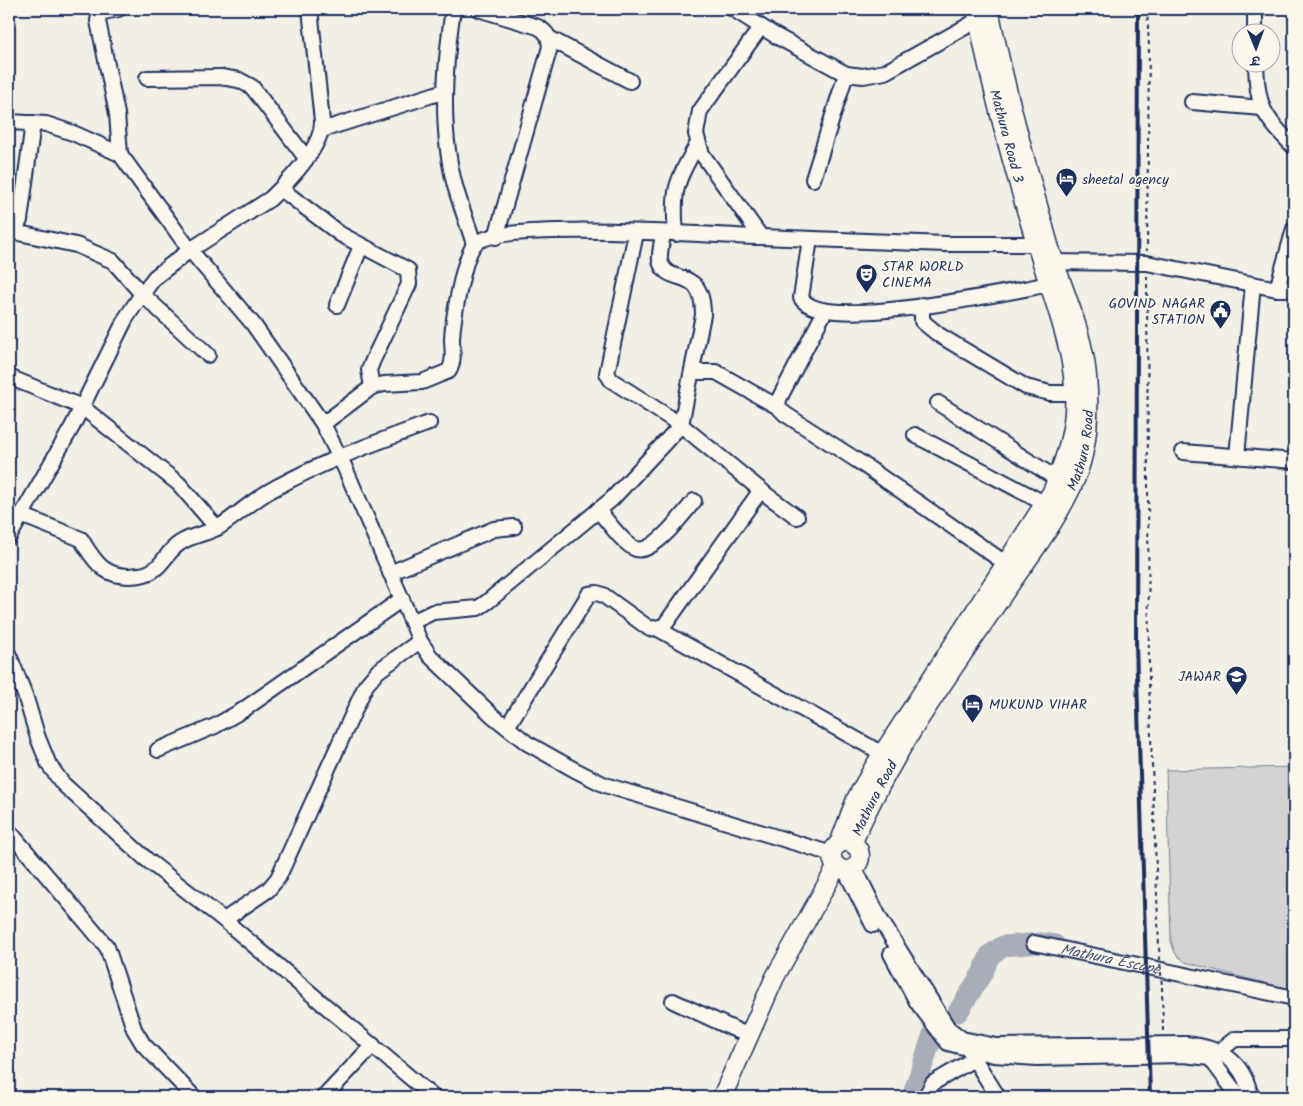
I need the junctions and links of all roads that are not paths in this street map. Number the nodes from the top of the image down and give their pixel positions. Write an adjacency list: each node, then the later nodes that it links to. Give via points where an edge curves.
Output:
1 (119, 9): 23 (street, via 103,12 98,15 98,21 117,114)
2 (310, 9): 20 (street)
3 (453, 9): 15 (street)
4 (478, 9): 10 (street, via 538,27)
5 (734, 9): 9 (street)
6 (1254, 9): 8 (street)
7 (981, 13): 12 (street, via 885,72); 35 (main road, Mathura Road 3)
8 (1255, 22)
9 (761, 27): 12 (street); 21 (street, via 700,111 696,124)
10 (549, 38): 14 (street); 31 (street, via 550,47)
11 (1256, 72): 17 (street, via 1256,92)
12 (846, 74): 25 (street)
13 (147, 78): 24 (street, via 221,77 239,80 252,87)
14 (630, 80)
15 (445, 90): 20 (street); 34 (street, via 449,152 457,195)
16 (1192, 102): 17 (street)
17 (1262, 108): 22 (street, via 1269,122)
18 (9, 122): 19 (street)
19 (33, 123): 23 (street, via 73,133); 28 (street, via 20,220)
20 (322, 130): 24 (street, via 320,140)
21 (698, 143): 30 (street, via 675,189); 32 (street, via 720,182)
22 (1294, 147)
23 (120, 154): 37 (street)
24 (306, 158): 26 (street)
25 (813, 179)
26 (281, 189): 36 (street); 37 (street, via 244,218)
27 (1294, 229): 41 (street)
28 (11, 233): 43 (street, via 76,245 113,261)
29 (636, 233): 30 (street); 31 (street, via 562,230); 57 (street, via 607,373 611,380)
30 (670, 234): 32 (street); 48 (street, via 660,260 664,268 693,283 700,289 703,300 704,315)
31 (496, 237): 34 (street)
32 (761, 237): 33 (street)
33 (810, 239): 35 (street); 46 (street, via 801,298 811,308)
34 (474, 244): 50 (street, via 468,255 459,295 449,371 422,382)
35 (1042, 244): 38 (main road, Mathura Road 3)
36 (361, 246): 44 (street); 50 (street, via 401,264 410,277 369,370)
37 (190, 250): 43 (street, via 155,277); 56 (street, via 253,324)
38 (1048, 262): 39 (main road, Mathura Road); 40 (street, via 1147,263); 80 (main road, Mathura Road, via 1078,326 1087,376 1088,421 1083,455 1075,480 1053,519)
39 (1050, 284): 45 (street); 51 (main road, Mathura Road, via 1066,334)
40 (1253, 284): 41 (street); 61 (street)
41 (1277, 289): 42 (street)
42 (1294, 289)
43 (142, 294): 47 (street); 53 (street, via 126,318)
44 (336, 305)
45 (922, 305): 46 (street, via 877,312); 51 (street, via 922,321 939,335 1026,388 1050,394)
46 (825, 311): 54 (street, via 779,399)
47 (208, 355)
48 (692, 372): 54 (street, via 716,372); 57 (street)
49 (9, 377): 53 (street)
50 (372, 387): 56 (street)
51 (1073, 393): 63 (main road, Mathura Road, via 1074,412 1067,454)
52 (938, 403): 63 (street)
53 (82, 407): 68 (street); 71 (street, via 179,484)
54 (778, 407): 73 (street)
55 (429, 423): 60 (street)
56 (323, 424): 60 (street)
57 (682, 425): 64 (street); 67 (street)
58 (916, 435): 66 (street)
59 (1184, 452): 61 (street)
60 (339, 456): 71 (street, via 273,488); 74 (street)
61 (1237, 456): 62 (street)
62 (1294, 462)
63 (1057, 479): 66 (main road, Mathura Road)
64 (761, 490): 69 (street); 77 (street, via 664,626)
65 (694, 501): 67 (street, via 653,546 644,549 635,549)
66 (1044, 503): 73 (main road, Mathura Road)
67 (598, 510): 76 (street, via 478,608 433,612)
68 (21, 515): 71 (street, via 82,539 98,566 125,576 152,572 178,544); 72 (street)
69 (797, 517)
70 (514, 527): 74 (street, via 494,530)
71 (217, 528)
72 (9, 537)
73 (1005, 563): 80 (main road, Mathura Road)
74 (390, 572): 75 (street)
75 (402, 599): 76 (street); 82 (street, via 243,710 215,726)
76 (412, 622): 78 (street)
77 (658, 629): 81 (street, via 644,626 603,595 597,592 589,594); 83 (street)
78 (420, 641): 81 (street, via 430,656); 86 (street, via 378,671 366,685 278,878 268,890)
79 (9, 655): 86 (street, via 49,766 63,784 146,859)
80 (936, 683): 83 (main road, Mathura Road); 85 (main road, Mathura Road)
81 (507, 727): 85 (street, via 527,743 605,785)
82 (158, 750)
83 (883, 754): 85 (main road, Mathura Road, via 856,799)
84 (9, 831): 96 (street, via 107,947 134,1029 143,1044)
85 (843, 858): 90 (main road, Mathura Road, via 775,977); 93 (street, via 948,1028 962,1039 996,1046); 94 (street, via 861,905 918,1002 948,1043)
86 (224, 920): 92 (street)
87 (1034, 943): 88 (street)
88 (1294, 998)
89 (673, 1001): 90 (street)
90 (749, 1036): 99 (main road, Mathura Road)
91 (1294, 1039): 95 (street, via 1235,1039)
92 (373, 1045): 97 (street); 98 (street)
93 (1163, 1050): 94 (street, via 1037,1058); 95 (street)
94 (971, 1054): 100 (street, via 933,1082 928,1092); 101 (street)
95 (1215, 1055): 102 (street); 103 (street, via 1234,1062 1249,1086)
96 (194, 1097)
97 (324, 1097)
98 (434, 1097)
99 (722, 1097)
100 (931, 1097)
101 (998, 1097)
102 (1239, 1097)
103 (1251, 1097)

